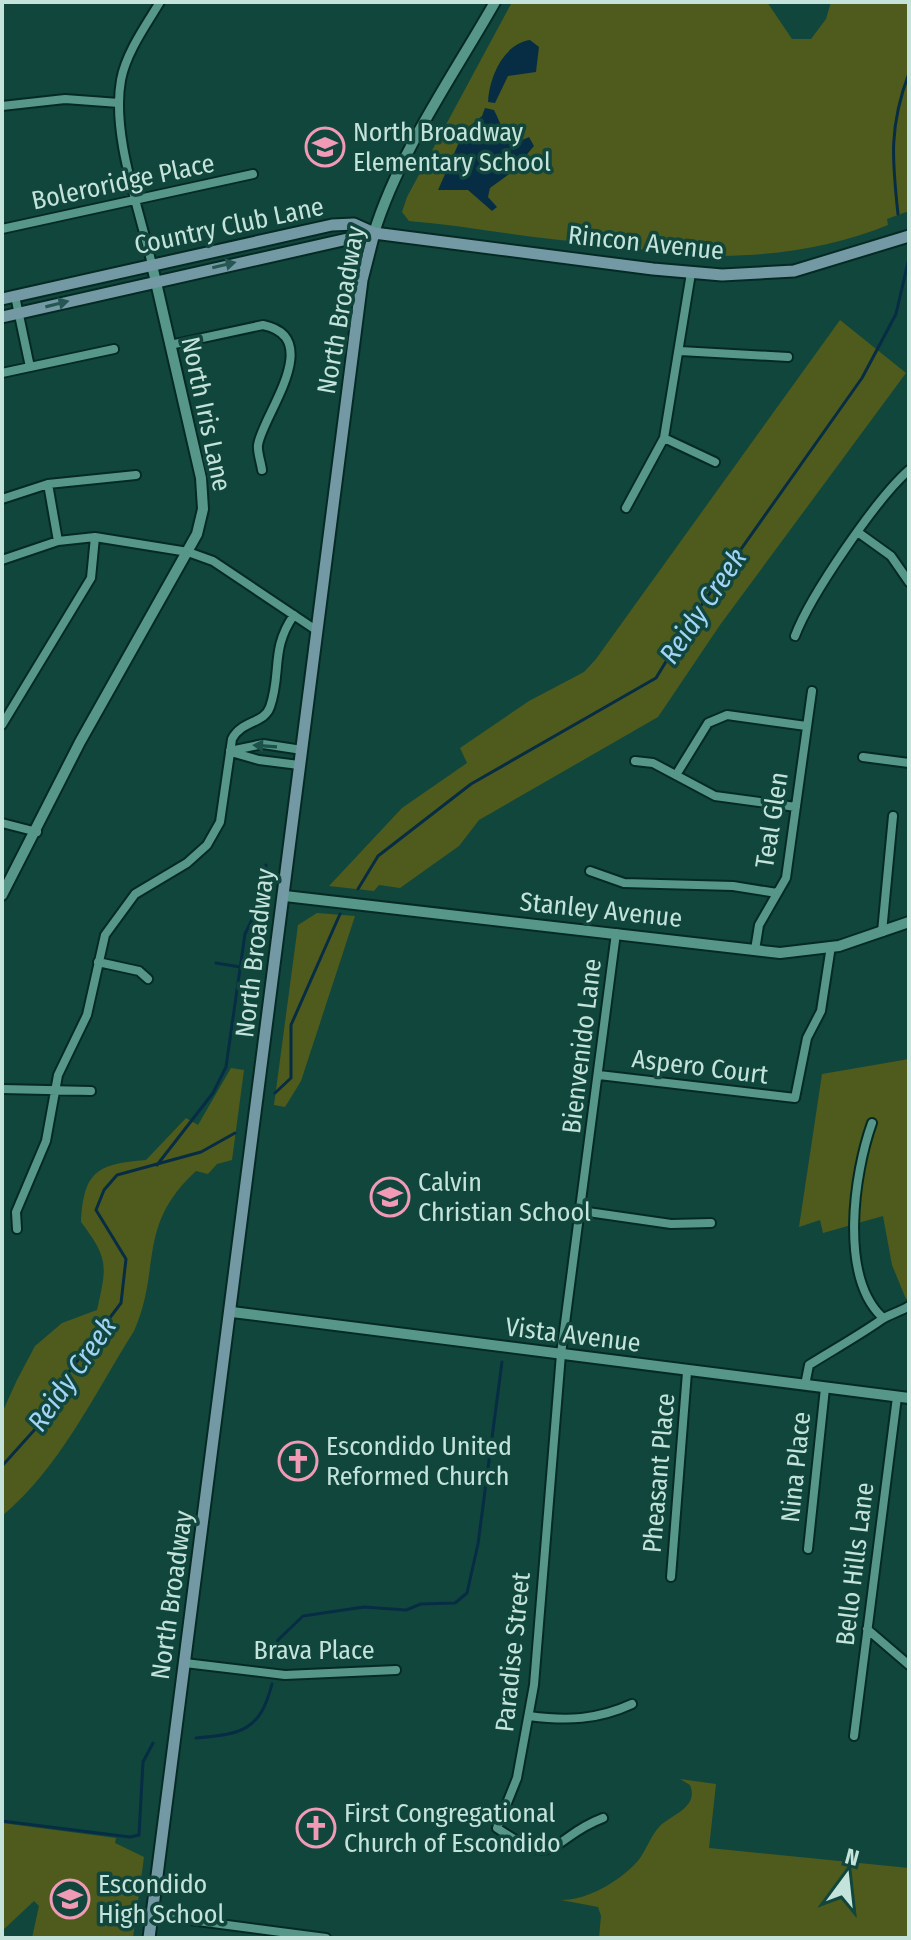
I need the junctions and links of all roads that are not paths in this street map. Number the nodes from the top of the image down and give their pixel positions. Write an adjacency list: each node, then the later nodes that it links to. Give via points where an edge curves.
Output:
1 (148, 2): 3 (street)
2 (495, 2): 9 (street, North Broadway, via 410,152)
3 (158, 5): 4 (street, North Iris Lane, via 124,68)
4 (119, 103): 5 (street, via 65,99); 7 (street, North Iris Lane)
5 (2, 106)
6 (253, 174): 7 (street, Boleroridge Place)
7 (137, 200): 8 (street, Boleroridge Place); 11 (street, North Iris Lane)
8 (2, 229)
9 (374, 233): 11 (main road, Country Club Lane, via 354,224 332,225); 12 (main road, Rincon Avenue); 13 (main road, Country Club Lane, one-way to 9); 39 (main road, North Broadway, via 362,280)
10 (909, 236): 12 (main road, Rincon Avenue, via 794,271)
11 (152, 265): 13 (street, North Iris Lane); 14 (main road, Country Club Lane)
12 (691, 273): 20 (street)
13 (155, 281): 16 (main road, Country Club Lane, one-way to 13); 18 (street, North Iris Lane)
14 (15, 296): 15 (main road, Country Club Lane); 16 (street)
15 (2, 299)
16 (18, 313): 17 (main road, Country Club Lane); 22 (street)
17 (2, 317)
18 (170, 345): 26 (street, via 263,325 284,336 289,367 281,399 262,432); 35 (street, North Iris Lane, via 201,478 203,509)
19 (114, 349): 22 (street)
20 (680, 351): 21 (street); 24 (street)
21 (788, 357)
22 (30, 367): 23 (street)
23 (2, 373)
24 (664, 438): 25 (street); 31 (street)
25 (715, 462)
26 (262, 470)
27 (909, 470): 32 (street)
28 (136, 475): 29 (street)
29 (48, 484): 30 (street); 34 (street)
30 (2, 499)
31 (626, 508)
32 (859, 533): 37 (street, via 891,556); 40 (street, via 803,613)
33 (95, 537): 34 (street); 35 (street); 42 (street, via 91,578)
34 (58, 541): 36 (street)
35 (188, 552): 38 (street, via 213,561); 54 (street, North Iris Lane, via 80,742)
36 (2, 560)
37 (909, 582)
38 (294, 615): 39 (street); 45 (street, via 278,640 270,707 261,719 237,730)
39 (316, 630): 44 (main road, North Broadway)
40 (795, 636)
41 (812, 691): 43 (street, Teal Glen)
42 (2, 725)
43 (806, 726): 50 (street, via 716,717); 51 (street, Teal Glen)
44 (302, 750): 45 (street, one-way to 45, via 263,744); 49 (main road, North Broadway)
45 (230, 751): 49 (street); 64 (street, via 215,832 197,856 148,883 126,903 105,935)
46 (863, 757): 48 (street)
47 (635, 761): 50 (street)
48 (909, 763)
49 (299, 765): 58 (main road, North Broadway)
50 (676, 775): 51 (street, via 715,796)
51 (796, 807): 56 (street, Teal Glen, via 786,878)
52 (893, 816): 60 (street)
53 (2, 823): 54 (street)
54 (37, 832): 57 (street, North Iris Lane)
55 (590, 871): 56 (street, via 624,883 733,886)
56 (777, 893): 63 (street, Teal Glen, via 759,925)
57 (2, 895)
58 (285, 896): 61 (street, Stanley Avenue); 75 (main road, North Broadway)
59 (909, 922): 60 (street, Stanley Avenue)
60 (882, 932): 62 (street, Stanley Avenue)
61 (616, 933): 63 (street, Stanley Avenue); 66 (street, Bienvenido Lane)
62 (831, 946): 63 (street, Stanley Avenue, via 780,953); 66 (street, Aspero Court, via 821,1011 807,1038 795,1098)
63 (755, 950)
64 (98, 962): 65 (street, via 139,971); 69 (street, via 87,1015 63,1062)
65 (148, 979)
66 (599, 1075): 71 (street, Bienvenido Lane)
67 (2, 1089): 69 (street)
68 (91, 1091): 69 (street)
69 (55, 1092): 73 (street, via 46,1141 16,1212)
70 (872, 1123): 76 (street, via 859,1158 852,1227 861,1274)
71 (581, 1211): 72 (street, via 671,1224); 77 (street, Bienvenido Lane)
72 (711, 1223)
73 (17, 1229)
74 (909, 1306): 76 (street)
75 (232, 1312): 77 (street, Vista Avenue); 86 (main road, North Broadway)
76 (882, 1317): 79 (street, via 872,1329 809,1365)
77 (561, 1354): 78 (street, Vista Avenue); 90 (street, Paradise Street)
78 (687, 1372): 79 (street, Vista Avenue); 84 (street, Pheasant Place)
79 (805, 1385): 80 (street, Vista Avenue)
80 (825, 1388): 81 (street, Vista Avenue); 83 (street, Nina Place)
81 (897, 1397): 82 (street, Vista Avenue); 85 (street, Bello Hills Lane)
82 (909, 1398)
83 (808, 1549)
84 (671, 1577)
85 (867, 1629): 87 (street); 91 (street, Bello Hills Lane)
86 (185, 1663): 88 (street, Brava Place, via 285,1675); 93 (main road, North Broadway)
87 (909, 1665)
88 (396, 1670)
89 (632, 1704): 90 (street, via 582,1720)
90 (529, 1716): 92 (street, Paradise Street, via 517,1778 497,1828 543,1851 557,1848 585,1824)
91 (854, 1736)
92 (603, 1818)
93 (152, 1915): 94 (street); 95 (main road, North Broadway)
94 (238, 1927): 96 (street); 97 (street)
95 (149, 1938)
96 (236, 1938)
97 (326, 1938)

